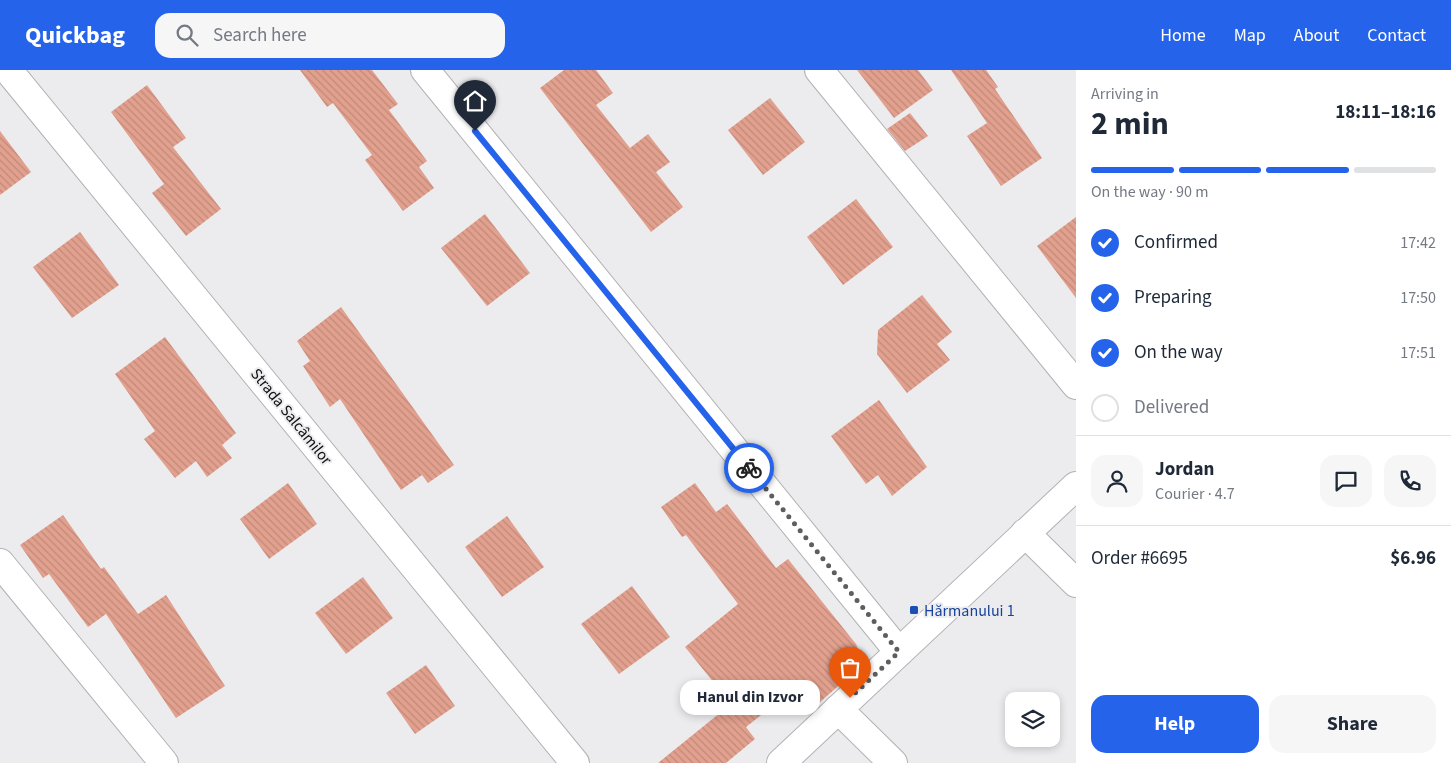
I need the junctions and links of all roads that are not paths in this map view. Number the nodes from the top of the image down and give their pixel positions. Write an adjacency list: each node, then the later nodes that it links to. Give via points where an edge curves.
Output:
1 (8, 70): 12 (street, Strada Salcâmilor)
2 (425, 70): 9 (street)
3 (819, 70): 4 (street)
4 (1076, 385)
5 (1076, 486): 6 (street)
6 (1025, 532): 8 (street); 9 (street)
7 (0, 563): 11 (street)
8 (1076, 583)
9 (899, 652): 10 (street)
10 (838, 709): 13 (street); 14 (street)
11 (164, 763)
12 (575, 763)
13 (781, 763)
14 (892, 763)

